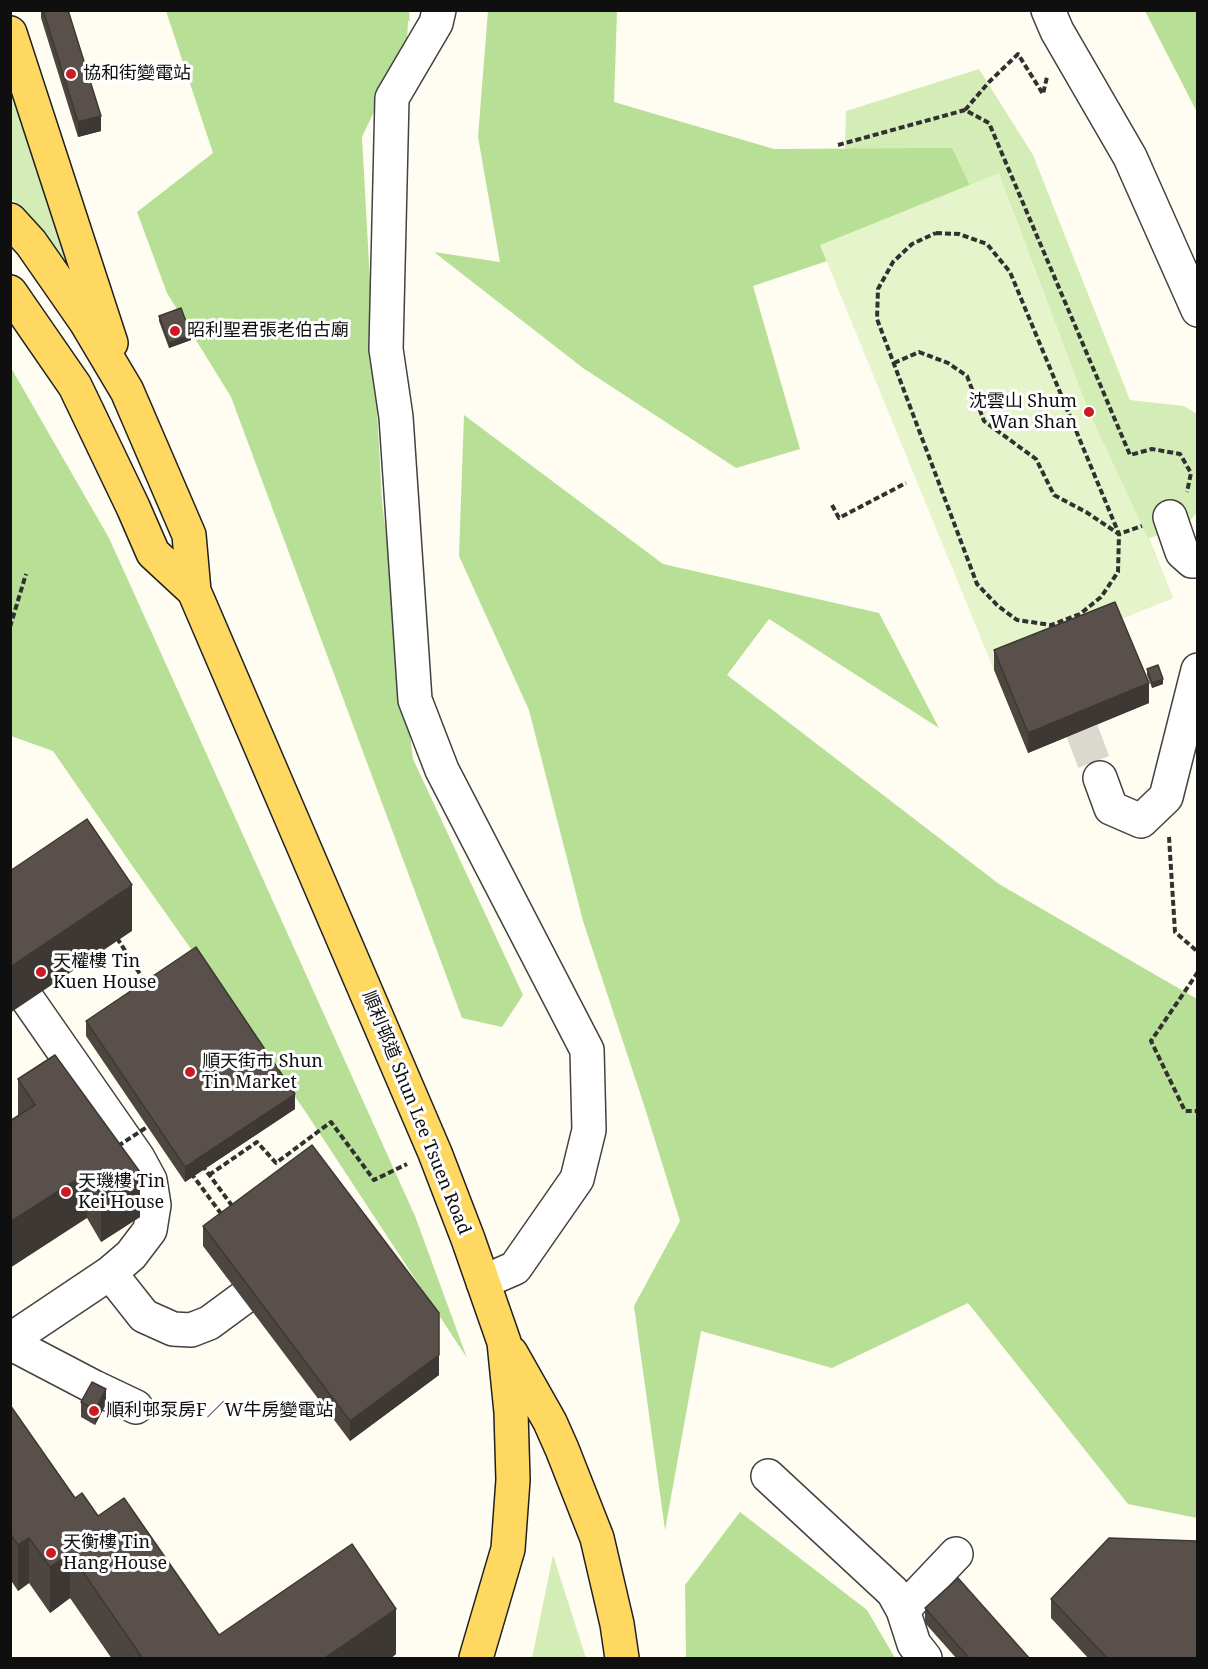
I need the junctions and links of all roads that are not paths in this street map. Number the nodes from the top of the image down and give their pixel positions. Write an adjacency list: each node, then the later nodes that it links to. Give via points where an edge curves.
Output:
1 (439, 10): 15 (lane, via 436,23 392,98 386,349 396,417 416,700 442,770 587,1050 589,1130 577,1179 515,1268)
2 (1052, 21): 6 (lane, via 1130,157)
3 (10, 33): 7 (main road)
4 (10, 220): 7 (main road, 順利邨道 Shun Lee Tsuen Road, via 31,243 80,314)
5 (10, 292): 10 (main road, 順利邨道 Shun Lee Tsuen Road, via 75,386 153,553)
6 (1197, 310)
7 (127, 391): 10 (main road, 順利邨道 Shun Lee Tsuen Road, via 189,535)
8 (1170, 517): 9 (lane, via 1182,552)
9 (1197, 561)
10 (194, 591): 15 (main road, 順利邨道 Shun Lee Tsuen Road, via 435,1153)
11 (1197, 670): 12 (lane, via 1166,797 1141,821 1111,808)
12 (1100, 778)
13 (10, 974): 14 (lane, via 150,1180 154,1205 150,1230 131,1255)
14 (110, 1273): 16 (lane, via 144,1316 173,1329 191,1330 208,1323); 17 (lane)
15 (483, 1282): 18 (main road, 順利邨道 Shun Lee Tsuen Road)
16 (243, 1298)
17 (10, 1341): 19 (lane)
18 (504, 1341): 23 (main road, 順利邨道 Shun Lee Tsuen Road, via 513,1480 508,1537); 24 (main road, via 550,1422 597,1538)
19 (136, 1407)
20 (768, 1476): 22 (lane, via 893,1592)
21 (956, 1554): 22 (lane)
22 (903, 1610): 25 (lane, via 914,1644)
23 (476, 1659)
24 (622, 1659)
25 (925, 1659)

